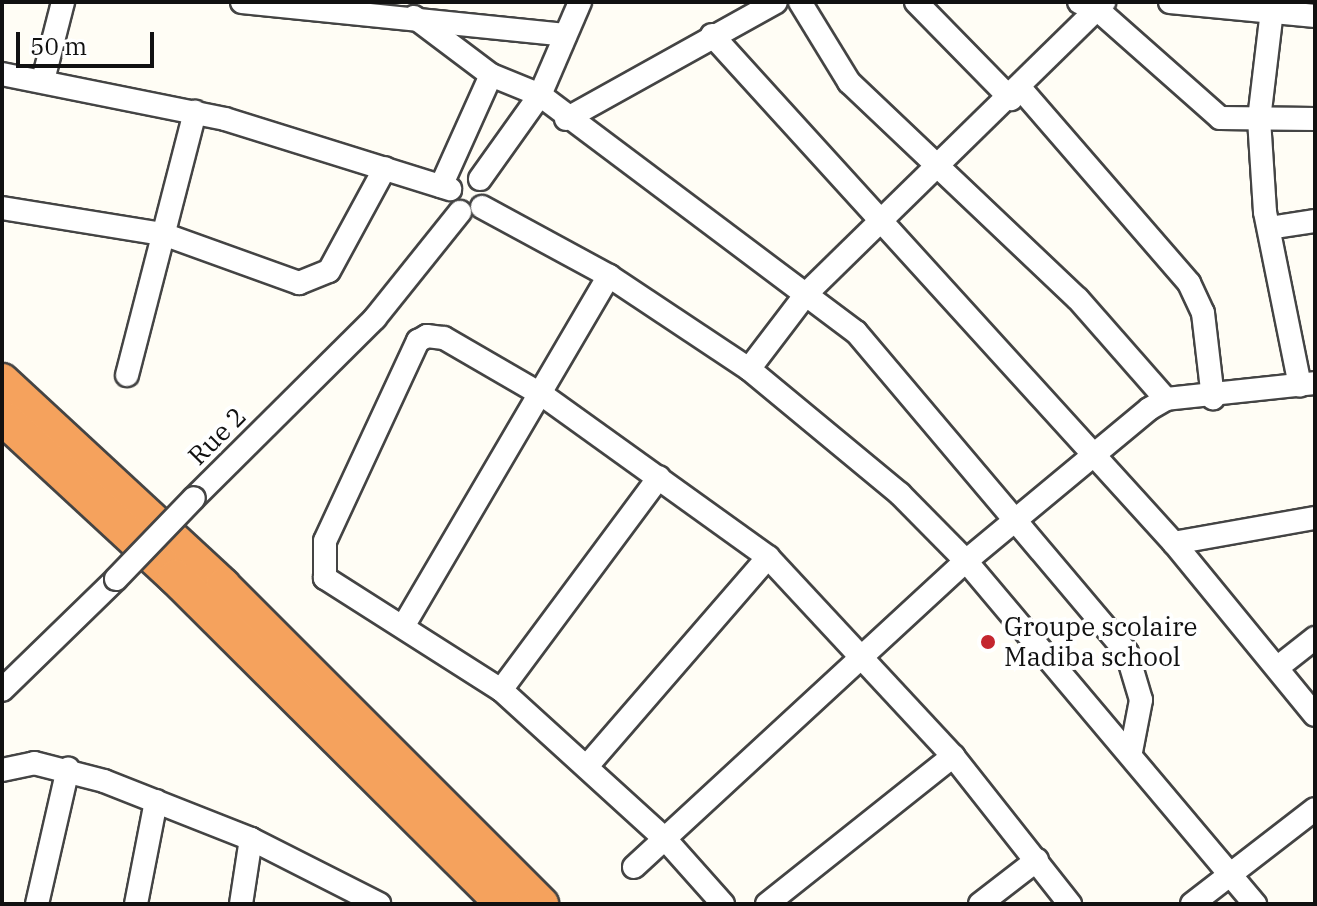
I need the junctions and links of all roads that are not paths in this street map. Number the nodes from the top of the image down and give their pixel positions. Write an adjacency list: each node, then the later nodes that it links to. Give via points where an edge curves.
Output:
1 (63, 2): 17 (street)
2 (244, 2): 9 (street)
3 (580, 2): 13 (street)
4 (776, 2): 14 (street)
5 (800, 2): 25 (street, via 849,82)
6 (916, 2): 18 (street)
7 (1170, 2): 10 (street)
8 (1094, 5): 18 (street); 22 (street, via 1209,112 1231,121)
9 (343, 6): 12 (street)
10 (1273, 9): 11 (street); 22 (street)
11 (1315, 16)
12 (414, 17): 13 (street); 16 (street)
13 (565, 35): 19 (street)
14 (712, 35): 21 (street); 31 (street)
15 (2, 74): 17 (street)
16 (491, 75): 19 (street); 27 (street)
17 (43, 80): 20 (street)
18 (1016, 94): 25 (street); 41 (street, via 1189,283 1203,313)
19 (540, 95): 21 (street); 26 (street)
20 (195, 112): 24 (street); 33 (street)
21 (566, 119): 35 (street)
22 (1259, 119): 23 (street); 32 (street)
23 (1315, 119)
24 (385, 168): 27 (street); 33 (street, via 329,271 310,282 283,279)
25 (937, 168): 31 (street); 42 (street, via 1078,299)
26 (480, 179): 27 (street, via 462,176); 29 (street, via 487,190)
27 (445, 188): 29 (street)
28 (2, 208): 33 (street)
29 (471, 210): 34 (street); 55 (street, Rue 2, bridge, via 375,318)
30 (1315, 221): 32 (street)
31 (879, 222): 35 (street); 44 (street)
32 (1269, 228): 39 (street)
33 (163, 234): 37 (street)
34 (609, 276): 36 (street); 40 (street)
35 (807, 293): 36 (street); 47 (street, via 856,332)
36 (749, 369): 50 (street, via 865,462)
37 (127, 375)
38 (2, 381): 77 (highway, via 223,586)
39 (1308, 384): 41 (street)
40 (544, 396): 45 (street); 51 (street); 51 (street, via 444,338 418,341 320,556 331,584)
41 (1213, 398): 42 (street)
42 (1166, 399): 44 (street)
43 (2, 417): 76 (highway, via 175,577)
44 (1093, 454): 47 (street); 48 (street)
45 (659, 477): 49 (street); 56 (street)
46 (1315, 518): 48 (street)
47 (1015, 520): 50 (street); 58 (street, via 1127,653 1141,700)
48 (1174, 543): 54 (street)
49 (768, 557): 53 (street); 60 (street)
50 (966, 561): 53 (street); 58 (street)
51 (404, 625): 56 (street)
52 (1315, 638): 54 (street)
53 (864, 657): 59 (street); 66 (street)
54 (1278, 667): 57 (street)
55 (2, 690)
56 (501, 690): 60 (street)
57 (1315, 715)
58 (1131, 752): 69 (street)
59 (953, 756): 67 (street); 79 (street)
60 (588, 765): 66 (street)
61 (68, 769): 62 (street, via 34,763); 63 (street); 71 (street)
62 (2, 770)
63 (156, 801): 65 (street); 72 (street)
64 (1315, 809): 69 (street)
65 (251, 839): 70 (street); 73 (street)
66 (665, 839): 68 (street); 78 (street)
67 (1037, 860): 80 (street); 81 (street)
68 (634, 867)
69 (1231, 874): 82 (street); 83 (street)
70 (338, 881): 74 (street); 75 (street)
71 (37, 904)
72 (136, 904)
73 (241, 904)
74 (345, 904)
75 (379, 904)
76 (503, 904)
77 (541, 904)
78 (723, 904)
79 (767, 904)
80 (980, 904)
81 (1070, 904)
82 (1192, 904)
83 (1255, 904)

